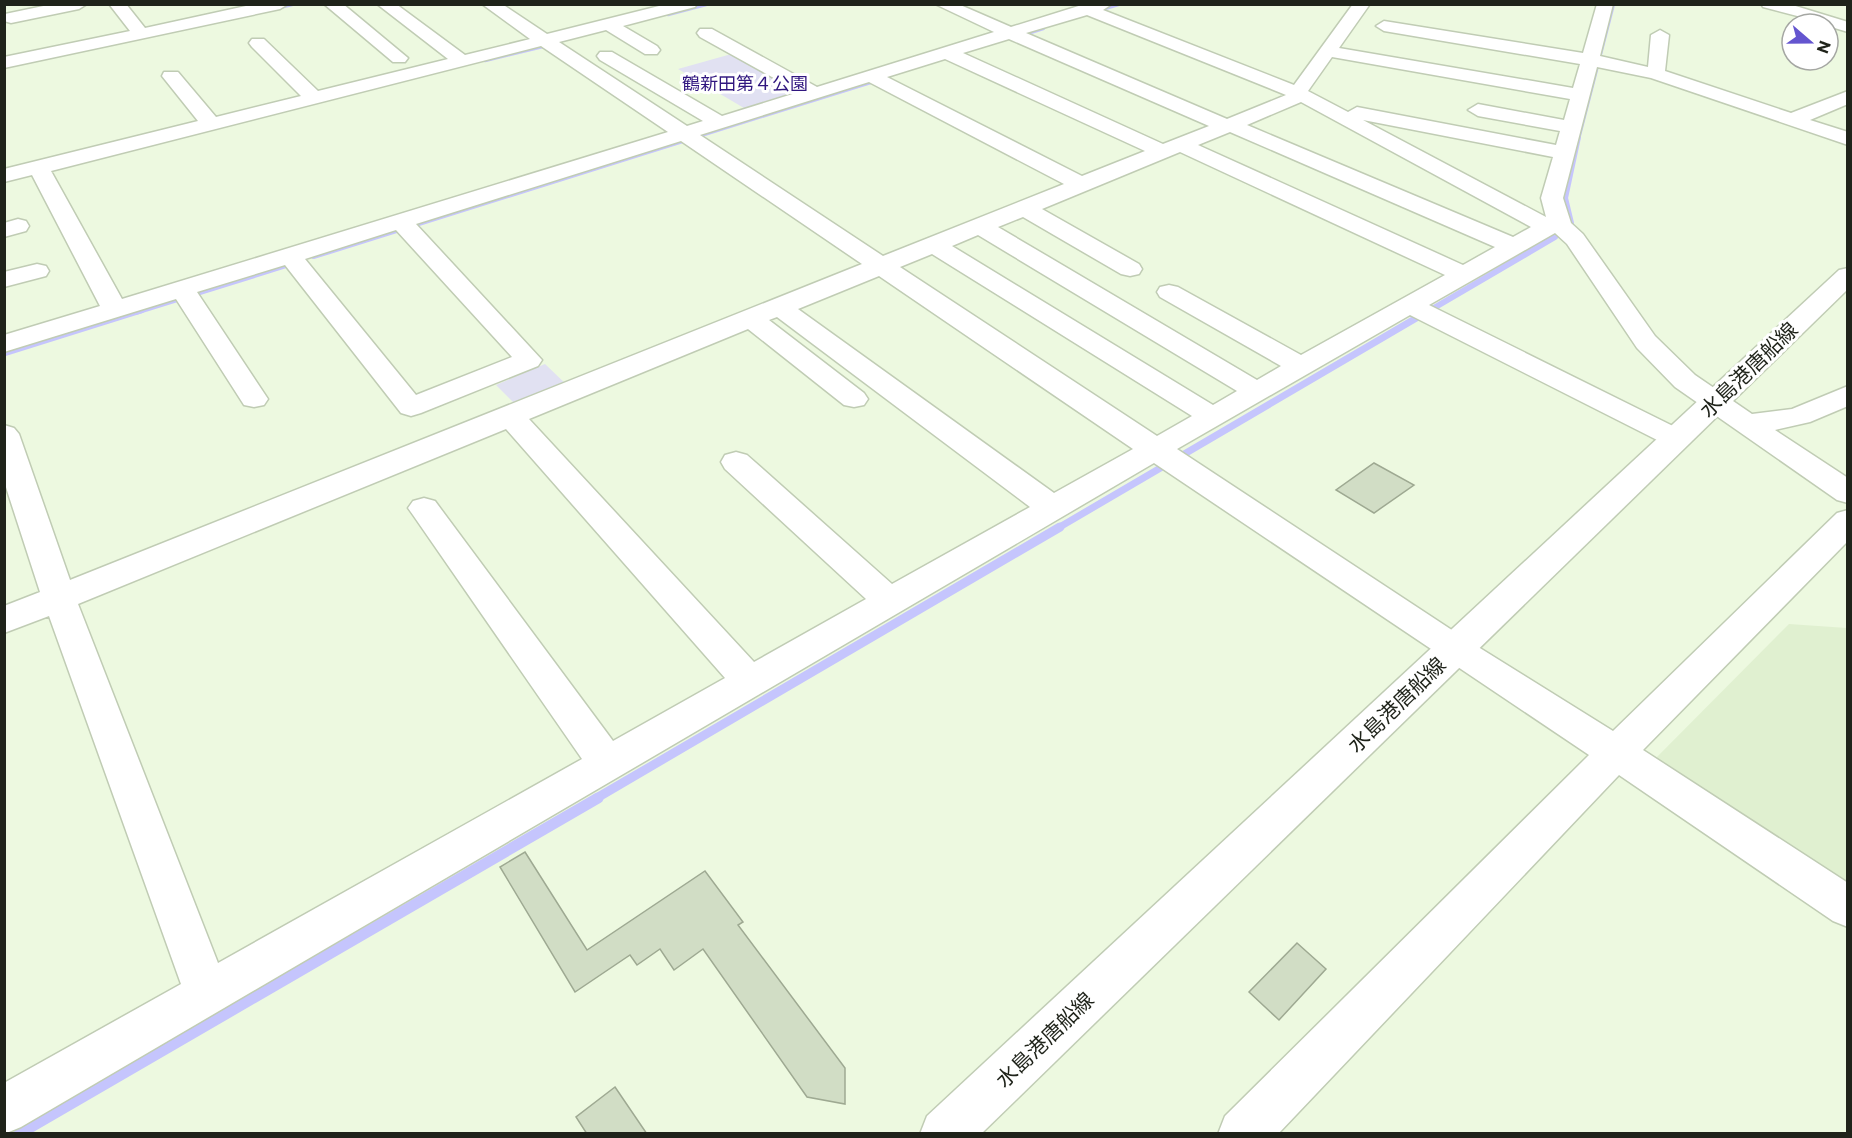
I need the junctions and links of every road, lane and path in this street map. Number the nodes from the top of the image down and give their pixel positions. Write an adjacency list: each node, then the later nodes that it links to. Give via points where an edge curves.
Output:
1 (79, 4): 14 (street)
2 (280, 4): 21 (street)
3 (332, 4): 33 (street)
4 (385, 4): 35 (street)
5 (490, 4): 25 (street)
6 (689, 4): 18 (street)
7 (943, 4): 22 (street)
8 (1362, 4): 28 (street)
9 (1605, 4): 34 (street)
10 (1769, 4): 19 (street)
11 (1122, 5): 15 (street)
12 (1095, 9): 22 (street); 41 (street)
13 (122, 10): 16 (street); 21 (street)
14 (8, 13): 30 (street)
15 (1145, 13)
16 (103, 20)
17 (1384, 26): 34 (street)
18 (613, 27): 25 (street); 27 (street)
19 (1848, 27)
20 (706, 33): 42 (street)
21 (141, 34): 30 (street)
22 (1014, 35): 26 (street); 51 (street)
23 (1660, 35): 38 (street)
24 (258, 43): 45 (street)
25 (548, 43): 35 (street); 53 (street)
26 (981, 45): 29 (street); 32 (street)
27 (651, 50)
28 (1328, 51): 41 (street); 43 (street)
29 (951, 55): 40 (street); 55 (street)
30 (33, 56): 36 (street)
31 (606, 56): 49 (street)
32 (1007, 57)
33 (399, 58)
34 (1596, 61): 38 (street); 43 (street)
35 (463, 62): 45 (street)
36 (4, 63)
37 (1289, 68): 41 (street)
38 (1656, 74): 48 (street)
39 (171, 76): 50 (street)
40 (875, 78): 42 (street); 59 (street)
41 (1305, 84): 46 (street); 51 (street, via 1293,99)
42 (815, 93): 49 (street)
43 (1581, 95): 52 (street)
44 (1848, 97): 48 (street)
45 (315, 99): 50 (street)
46 (1324, 106): 56 (street); 63 (street)
47 (1478, 110): 52 (street)
48 (1790, 121): 54 (street)
49 (720, 123): 53 (street)
50 (212, 125): 57 (street)
51 (1229, 125): 55 (street); 65 (street)
52 (1572, 127): 56 (street)
53 (688, 137): 61 (street); 67 (street)
54 (1848, 139)
55 (1172, 149): 59 (street); 70 (street)
56 (1564, 153): 63 (street, via 1552,198)
57 (41, 170): 58 (street); 76 (street)
58 (4, 176)
59 (1083, 184): 60 (street)
60 (1024, 208): 62 (street); 68 (street)
61 (405, 226): 66 (street); 66 (street, via 529,360 411,407)
62 (980, 226): 64 (street); 81 (street)
63 (1554, 227): 65 (street); 85 (street, via 1575,239 1666,364)
64 (934, 245): 67 (street); 87 (street)
65 (1514, 246): 70 (street)
66 (294, 260): 74 (street)
67 (881, 267): 75 (street); 91 (street)
68 (1130, 269)
69 (37, 271): 72 (street)
70 (1463, 274): 77 (street)
71 (1848, 275): 85 (street, 水島港唐船線)
72 (4, 280)
73 (1169, 292): 80 (street)
74 (185, 293): 76 (street); 83 (street)
75 (779, 307): 78 (street); 95 (street)
76 (115, 310): 79 (street)
77 (1419, 310): 80 (street); 90 (street)
78 (750, 318): 84 (street); 86 (street)
79 (4, 344)
80 (1300, 366): 81 (street)
81 (1257, 391): 87 (street)
82 (1848, 394): 88 (street, via 1813,414 1792,420)
83 (254, 399)
84 (854, 399)
85 (1715, 401): 88 (street); 90 (street, 水島港唐船線)
86 (510, 416): 97 (street); 101 (street)
87 (1213, 417): 91 (street)
88 (1749, 423): 93 (street)
89 (4, 434): 97 (street)
90 (1676, 438): 100 (street, 水島港唐船線)
91 (1166, 456): 95 (street); 100 (street)
92 (736, 462): 98 (street)
93 (1848, 493)
94 (424, 508): 103 (street)
95 (1053, 508): 98 (street)
96 (1848, 521): 102 (street)
97 (59, 597): 99 (street); 105 (street)
98 (890, 602): 101 (street)
99 (4, 620)
100 (1454, 649): 102 (street); 107 (street, 水島港唐船線)
101 (751, 683): 103 (street)
102 (1616, 753): 104 (street); 108 (street)
103 (608, 765): 105 (street)
104 (1848, 907)
105 (207, 993): 106 (street)
106 (4, 1110)
107 (945, 1134)
108 (1243, 1134)

